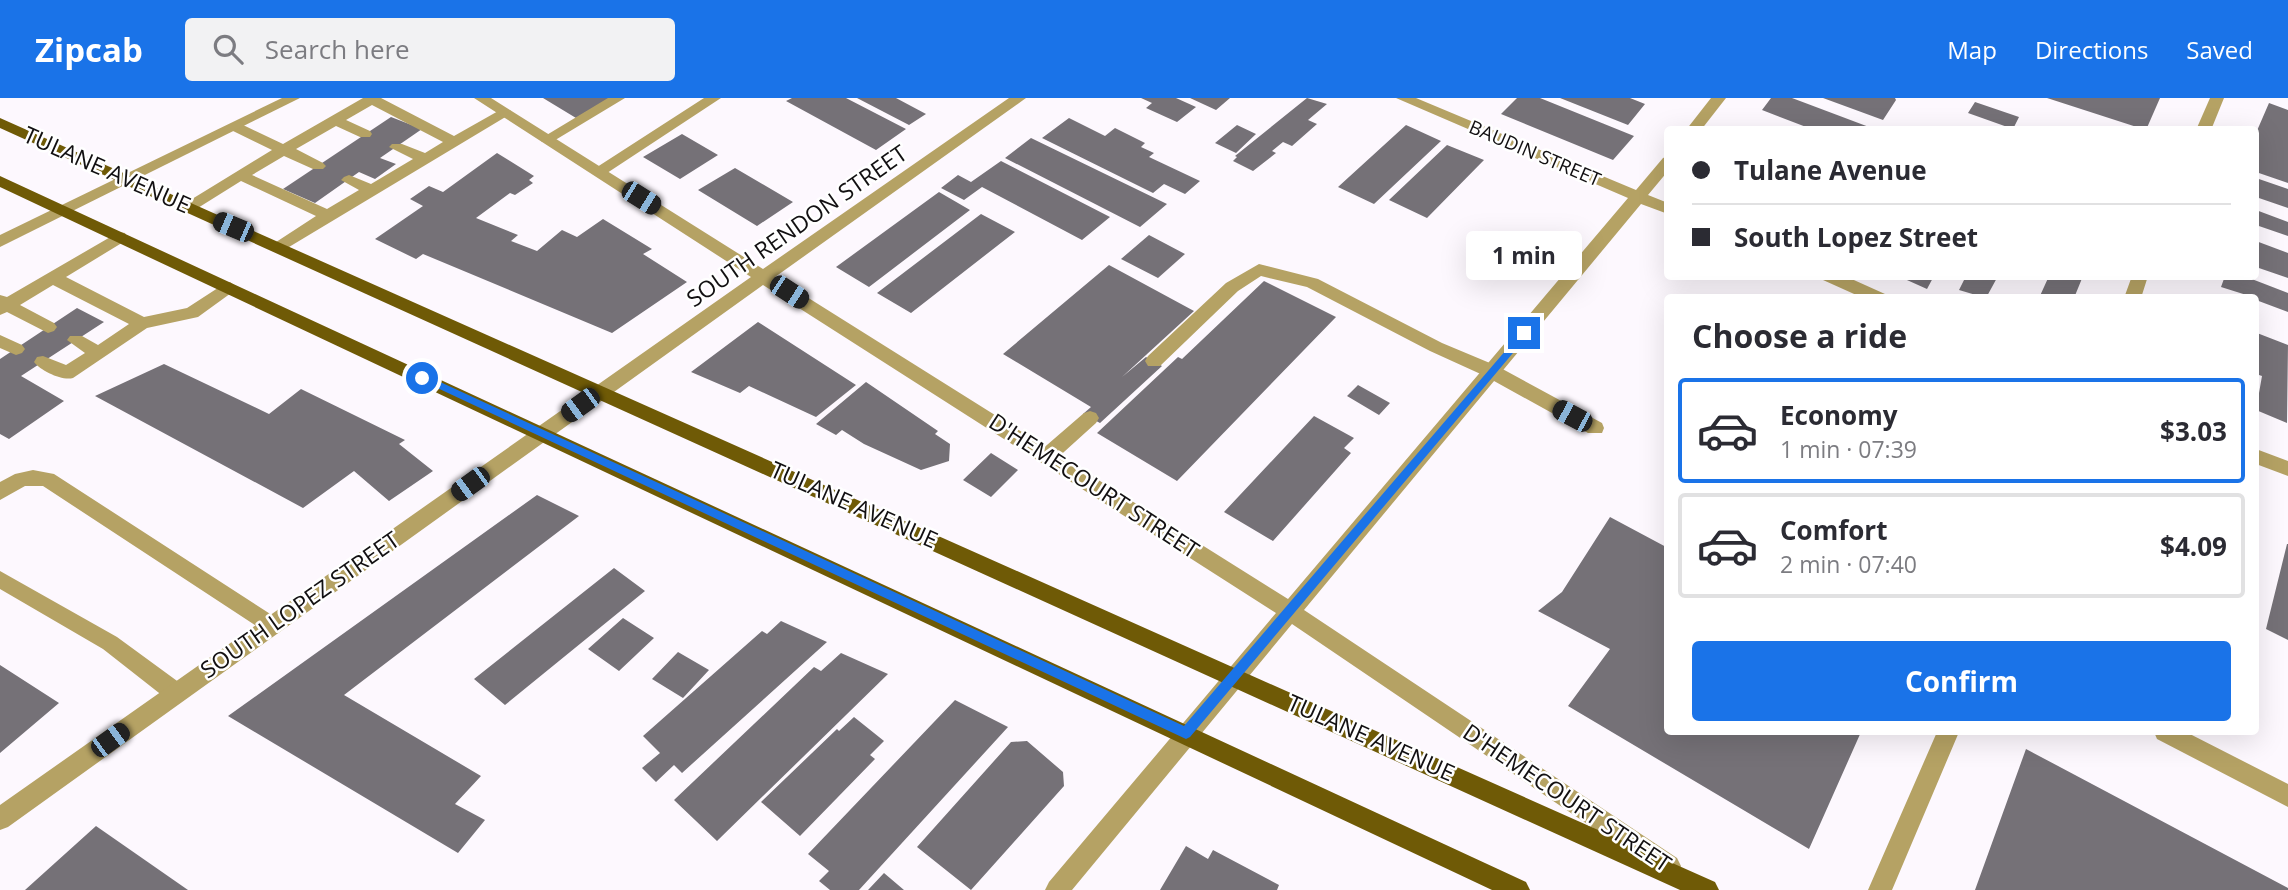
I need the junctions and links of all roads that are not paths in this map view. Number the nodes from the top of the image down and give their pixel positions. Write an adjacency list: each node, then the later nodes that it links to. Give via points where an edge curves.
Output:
1 (293, 98): 16 (street)
2 (372, 98): 12 (lane); 19 (street)
3 (481, 98): 11 (street, D'HEMECOURT STREET)
4 (618, 98): 10 (lane)
5 (714, 98): 25 (lane)
6 (1019, 98): 40 (street, SOUTH RENDON STREET)
7 (1403, 98): 31 (street, BAUDIN STREET)
8 (1719, 98): 14 (street)
9 (2217, 98): 15 (street)
10 (594, 112): 18 (street)
11 (505, 113): 18 (street, D'HEMECOURT STREET); 19 (street)
12 (334, 120): 17 (street); 21 (lane)
13 (0, 122): 27 (main road, TULANE AVENUE)
14 (1696, 126)
15 (2205, 126)
16 (236, 127): 21 (street); 27 (street)
17 (365, 134)
18 (547, 139): 25 (street, D'HEMECOURT STREET)
19 (454, 142): 22 (street)
20 (397, 147): 22 (street)
21 (282, 150): 23 (street); 26 (lane)
22 (426, 159): 30 (street)
23 (318, 166)
24 (1664, 166): 31 (street)
25 (599, 172): 40 (street, D'HEMECOURT STREET)
26 (240, 175): 32 (street); 35 (street)
27 (128, 179): 32 (main road, TULANE AVENUE); 34 (street)
28 (349, 180): 30 (street)
29 (0, 181): 34 (main road)
30 (372, 190): 35 (street)
31 (1638, 197): 33 (street, BAUDIN STREET); 51 (street)
32 (187, 207): 38 (main road, TULANE AVENUE)
33 (1664, 207)
34 (64, 211): 36 (main road); 37 (street)
35 (328, 215): 38 (street)
36 (119, 237): 39 (street); 42 (main road)
37 (0, 242)
38 (278, 246): 52 (main road, TULANE AVENUE)
39 (52, 277): 44 (street); 45 (street)
40 (766, 277): 52 (street, SOUTH RENDON STREET); 56 (street, D'HEMECOURT STREET)
41 (1838, 280): 43 (street)
42 (230, 288): 45 (street, via 192,313); 55 (main road)
43 (1870, 294)
44 (2, 305): 46 (street)
45 (142, 323): 48 (street)
46 (48, 327)
47 (76, 341): 48 (street)
48 (98, 353): 50 (street, via 67,373)
49 (1154, 361): 51 (street, via 1232,287 1259,270 1312,283)
50 (43, 362)
51 (1491, 372): 54 (street); 61 (street)
52 (600, 390): 55 (street, SOUTH LOPEZ STREET); 63 (main road, TULANE AVENUE)
53 (1090, 418): 56 (street)
54 (1595, 429)
55 (541, 433): 62 (street, SOUTH LOPEZ STREET); 65 (main road)
56 (1047, 456): 61 (street, D'HEMECOURT STREET)
57 (2259, 457): 58 (street)
58 (2288, 469)
59 (0, 492): 62 (street, via 29,476 47,479)
60 (0, 579): 64 (street, via 110,643)
61 (1289, 611): 63 (street); 70 (street, D'HEMECOURT STREET)
62 (271, 625): 64 (street, SOUTH LOPEZ STREET)
63 (1234, 676): 65 (street); 70 (main road, TULANE AVENUE)
64 (176, 693): 69 (street, SOUTH LOPEZ STREET)
65 (1186, 733): 71 (street); 72 (main road)
66 (1947, 735): 73 (street)
67 (2171, 735): 68 (street)
68 (2288, 796)
69 (0, 819)
70 (1703, 888)
71 (1056, 890)
72 (1518, 890)
73 (1880, 890)

